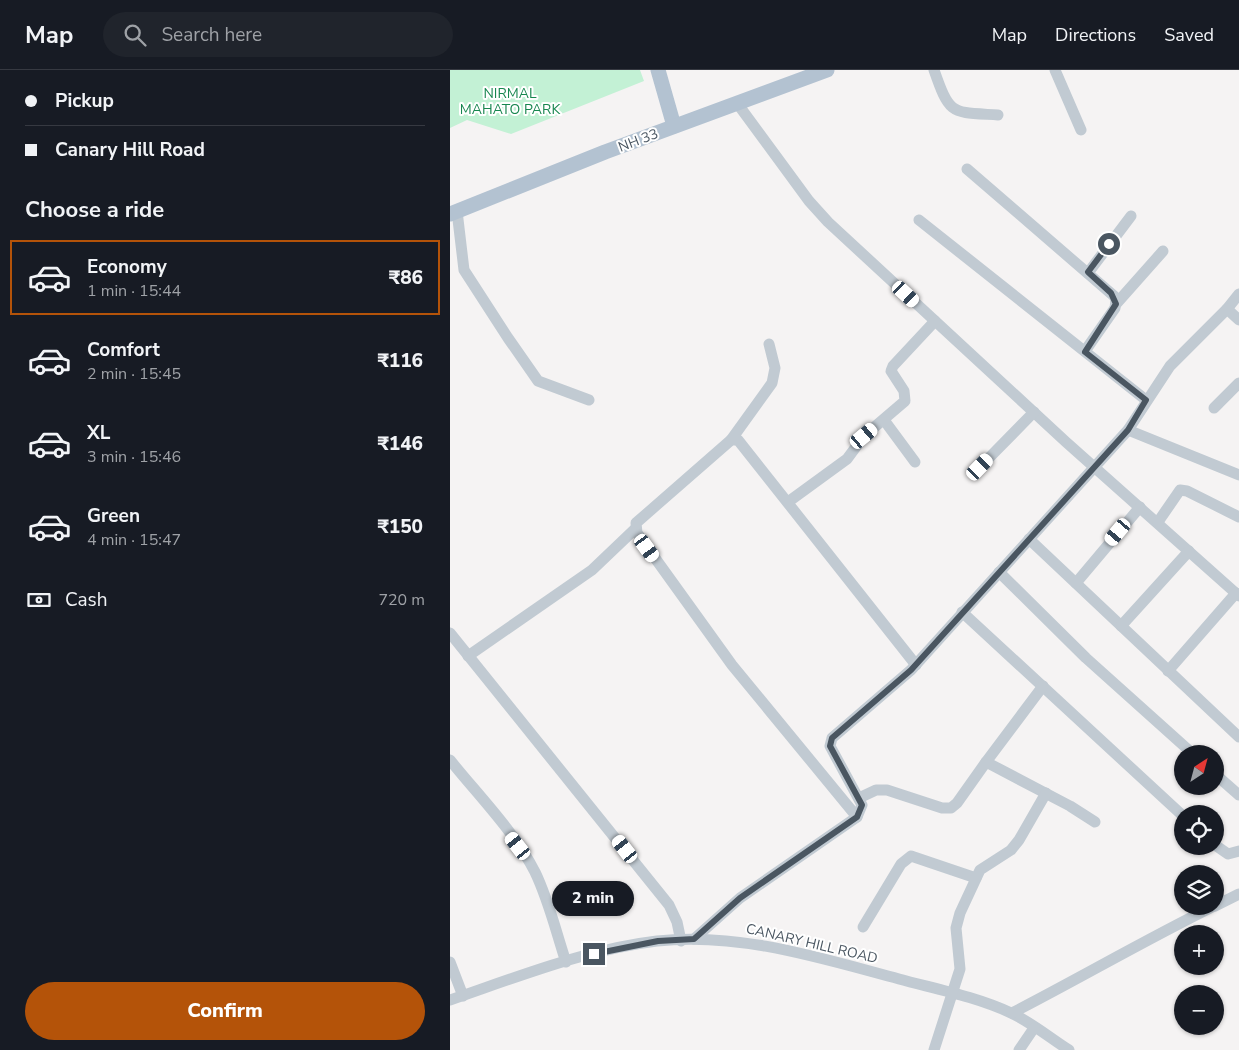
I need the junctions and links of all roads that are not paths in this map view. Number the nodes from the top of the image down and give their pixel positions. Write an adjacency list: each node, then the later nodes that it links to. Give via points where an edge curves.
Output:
1 (658, 70): 7 (main road)
2 (827, 70): 5 (main road, NH 33)
3 (934, 70): 6 (street, via 944,101 950,108 959,112)
4 (1055, 70): 8 (street)
5 (737, 103): 7 (main road, NH 33); 19 (street, via 828,222)
6 (998, 115)
7 (674, 126): 10 (main road, NH 33)
8 (1081, 130)
9 (967, 169): 14 (street)
10 (454, 212): 23 (street, via 464,270 538,381)
11 (1131, 216): 14 (street)
12 (919, 220): 21 (street)
13 (1163, 251): 16 (street)
14 (1088, 272): 16 (street, via 1111,293)
15 (1239, 294): 17 (street)
16 (1116, 304): 21 (street)
17 (1227, 309): 18 (street); 24 (street, via 1170,366)
18 (1239, 320)
19 (936, 321): 26 (street); 27 (street, via 892,366 891,371 906,396)
20 (769, 344): 29 (street, via 775,368 772,383)
21 (1085, 352): 24 (street)
22 (1239, 383): 25 (street)
23 (589, 400)
24 (1146, 400): 28 (street)
25 (1214, 408)
26 (1034, 412): 31 (street); 32 (street)
27 (884, 420): 30 (street); 34 (street, via 864,436 847,459)
28 (1128, 430): 32 (street); 33 (street)
29 (731, 440): 34 (street, via 740,442); 38 (street, via 638,519)
30 (915, 462)
31 (980, 467)
32 (1094, 468): 35 (street); 39 (street)
33 (1239, 475)
34 (788, 502): 48 (street)
35 (1140, 507): 37 (street); 42 (street)
36 (1239, 517): 37 (street, via 1180,490)
37 (1158, 522): 40 (street)
38 (635, 529): 47 (street, via 592,570); 60 (street, via 732,665)
39 (1028, 539): 41 (street); 42 (street)
40 (1189, 551): 43 (street); 45 (street)
41 (999, 572): 44 (street); 52 (street, via 1086,658)
42 (1076, 583): 45 (street)
43 (1237, 595): 49 (street)
44 (962, 612): 48 (street); 50 (street)
45 (1121, 626): 49 (street)
46 (450, 633): 47 (street)
47 (468, 656): 70 (street, via 670,905)
48 (916, 665): 58 (street, via 830,740 830,746)
49 (1168, 671): 51 (street)
50 (1043, 686): 54 (street); 59 (street)
51 (1239, 737)
52 (1183, 745)
53 (450, 760): 72 (street, via 534,870)
54 (986, 762): 56 (street); 58 (street, via 951,808 886,790 876,790)
55 (1224, 782): 57 (street)
56 (1046, 793): 61 (street); 64 (street, via 1011,850 985,865)
57 (1239, 796)
58 (859, 798): 60 (street, via 862,805)
59 (1174, 808)
60 (857, 817): 69 (street, via 740,898)
61 (1096, 822)
62 (1224, 851): 63 (street, via 1228,854)
63 (1239, 851)
64 (976, 878): 68 (street, via 911,856 902,864); 73 (street, via 956,928 960,969)
65 (1239, 894): 66 (street)
66 (1224, 901)
67 (1196, 915): 76 (street)
68 (863, 927)
69 (694, 939): 70 (street, CANARY HILL ROAD); 73 (street, CANARY HILL ROAD, via 735,940)
70 (681, 941): 72 (street, CANARY HILL ROAD, via 658,941)
71 (450, 962): 74 (street)
72 (566, 962): 74 (street, CANARY HILL ROAD)
73 (954, 994): 76 (street, CANARY HILL ROAD); 78 (street)
74 (463, 996): 75 (street, CANARY HILL ROAD)
75 (450, 1000)
76 (1012, 1013): 77 (street, CANARY HILL ROAD)
77 (1034, 1028): 79 (street); 80 (street, CANARY HILL ROAD)
78 (934, 1050)
79 (1019, 1050)
80 (1069, 1050)

